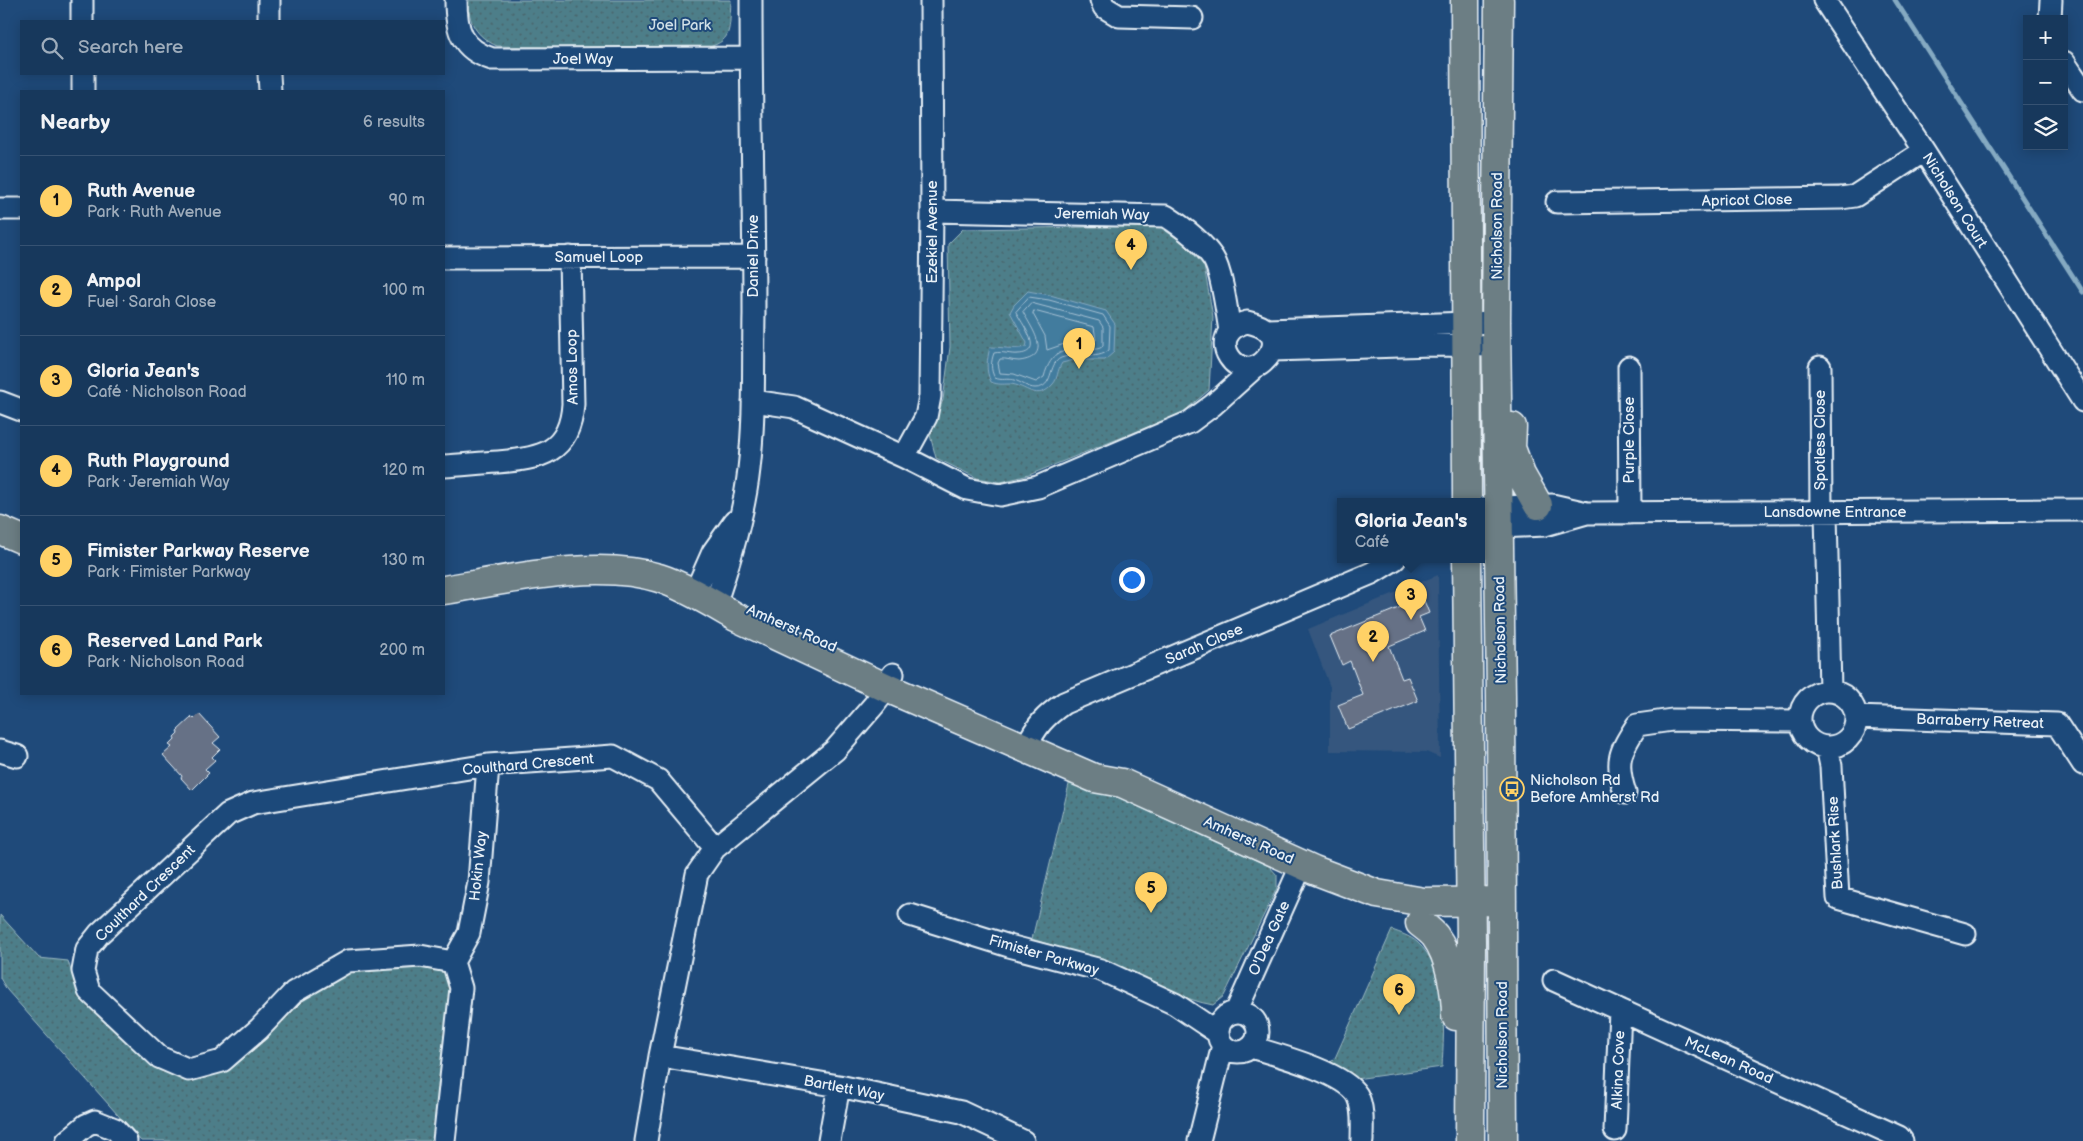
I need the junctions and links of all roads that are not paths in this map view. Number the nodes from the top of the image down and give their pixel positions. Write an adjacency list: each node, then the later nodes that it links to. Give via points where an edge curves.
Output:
1 (82, 0): 14 (street)
2 (269, 0): 15 (street)
3 (456, 0): 17 (street, Joel Way, via 457,25 465,42 480,55 492,59)
4 (751, 0): 17 (street, Daniel Drive)
5 (931, 0): 28 (street, Ezekiel Avenue)
6 (1100, 0): 13 (street, via 1104,7 1119,16)
7 (1455, 0): 16 (main road, via 1455,11)
8 (1466, 0): 16 (main road)
9 (1499, 0): 34 (main road, Nicholson Road)
10 (1824, 0): 24 (street, Nicholson Court)
11 (2051, 0): 12 (street)
12 (2050, 15)
13 (1192, 18)
14 (82, 20)
15 (269, 20)
16 (1465, 34): 33 (main road)
17 (751, 58): 30 (street, Daniel Drive)
18 (2068, 68): 23 (street)
19 (83, 75): 21 (street)
20 (270, 75): 22 (street)
21 (83, 90)
22 (270, 90)
23 (2083, 90)
24 (1924, 152): 25 (street, Apricot Close, via 1855,196 1841,198); 42 (street, Nicholson Court)
25 (1558, 202)
26 (0, 209): 27 (street)
27 (20, 209)
28 (932, 211): 32 (street, Jeremiah Way, via 1166,216 1189,232 1213,259); 45 (street, Ezekiel Avenue, via 930,396 926,417)
29 (570, 257): 30 (street, Samuel Loop); 31 (street, Samuel Loop); 46 (street, Amos Loop, via 573,404 568,431 559,444 538,457)
30 (754, 257): 41 (street, Daniel Drive)
31 (445, 258)
32 (1238, 326): 35 (street, via 1259,324); 36 (street, via 1225,339)
33 (1465, 334): 34 (street); 35 (street, via 1432,345); 47 (main road)
34 (1497, 334): 48 (main road, via 1514,373 1511,448 1521,475); 54 (main road, Nicholson Road)
35 (1271, 340): 39 (street, via 1263,363)
36 (1230, 361): 39 (street, via 1240,367); 40 (street)
37 (1629, 367): 53 (street, Purple Close)
38 (1820, 367): 50 (street, Spotless Close)
39 (1254, 368): 40 (street)
40 (1220, 398): 45 (street, via 1190,422 1038,487 1000,495 967,489)
41 (753, 401): 45 (street, via 794,408); 62 (street, Daniel Drive, via 749,470 742,510 713,552)
42 (2083, 401)
43 (0, 402): 44 (street)
44 (20, 410)
45 (904, 457)
46 (445, 466)
47 (1467, 498)
48 (1538, 505): 52 (street, Lansdowne Entrance); 54 (street, Lansdowne Entrance)
49 (2083, 510): 50 (street, Lansdowne Entrance)
50 (1823, 512): 53 (street, Lansdowne Entrance); 64 (street)
51 (0, 513): 55 (main road)
52 (1587, 513): 53 (street, Lansdowne Entrance); 54 (street, Lansdowne Entrance, via 1545,525)
53 (1630, 513)
54 (1489, 518): 75 (main road, Nicholson Road, via 1501,696)
55 (20, 521)
56 (0, 530): 57 (main road)
57 (20, 539)
58 (1388, 563): 67 (street, Sarah Close, via 1372,573 1064,704 1047,715)
59 (1467, 563): 76 (main road, Nicholson Road)
60 (445, 579): 62 (main road, Amherst Road, via 622,553 662,565)
61 (445, 590): 62 (main road, Amherst Road, via 588,569 634,572)
62 (707, 594): 63 (main road, Amherst Road, via 742,606)
63 (881, 676): 67 (main road, Amherst Road); 72 (street, via 836,750)
64 (1830, 690): 65 (street, via 1848,698); 66 (street, via 1820,691 1805,702)
65 (1856, 716): 68 (street, via 1851,736 1844,742); 69 (street, Barraberry Retreat, via 2057,724)
66 (1799, 721): 68 (street, via 1808,740); 71 (street, via 1672,720 1637,726 1624,746 1618,771)
67 (1030, 740): 73 (main road, Amherst Road, via 1102,766 1122,783)
68 (1826, 747): 79 (street, Bushlark Rise, via 1831,766 1838,898)
69 (2083, 764)
70 (488, 765): 72 (street, Coulthard Crescent, via 613,756 658,780); 80 (street, Hokin Way, via 478,882 470,933); 80 (street, Coulthard Crescent, via 238,808 99,934 87,949 83,971 89,991 159,1057 189,1070 222,1061 294,992 348,961 420,956)
71 (1625, 793)
72 (715, 848): 84 (street, via 697,874)
73 (1308, 867): 74 (main road, Amherst Road); 83 (street, O'Dea Gate)
74 (1377, 894): 76 (main road, Amherst Road); 78 (main road, Amherst Road, via 1395,912)
75 (1502, 913): 76 (main road, Amherst Road); 96 (main road, Nicholson Road)
76 (1471, 914): 78 (main road, Amherst Road, via 1436,926); 95 (main road, Nicholson Road)
77 (910, 915): 83 (street, Fimister Parkway, via 1008,946 1101,970)
78 (1420, 922): 95 (main road, via 1435,936 1450,971 1456,1000 1459,1107)
79 (1965, 934)
80 (453, 962): 89 (street, via 461,988)
81 (1554, 980): 82 (street, McLean Road)
82 (1620, 1010): 86 (street, Alkina Cove); 97 (street, McLean Road)
83 (1237, 1032): 93 (street, O'Dea Gate, via 1210,1099); 94 (street, Fimister Parkway, via 1345,1082 1357,1095 1362,1112)
84 (660, 1056): 85 (street, Bartlett Way); 90 (street)
85 (838, 1086): 91 (street); 92 (street, Bartlett Way, via 961,1112)
86 (1615, 1130)
87 (67, 1141): 88 (street, via 95,1121 115,1129)
88 (126, 1141)
89 (444, 1141)
90 (646, 1141)
91 (829, 1141)
92 (1023, 1141)
93 (1199, 1141)
94 (1362, 1141)
95 (1470, 1141)
96 (1503, 1141)
97 (1902, 1141)

